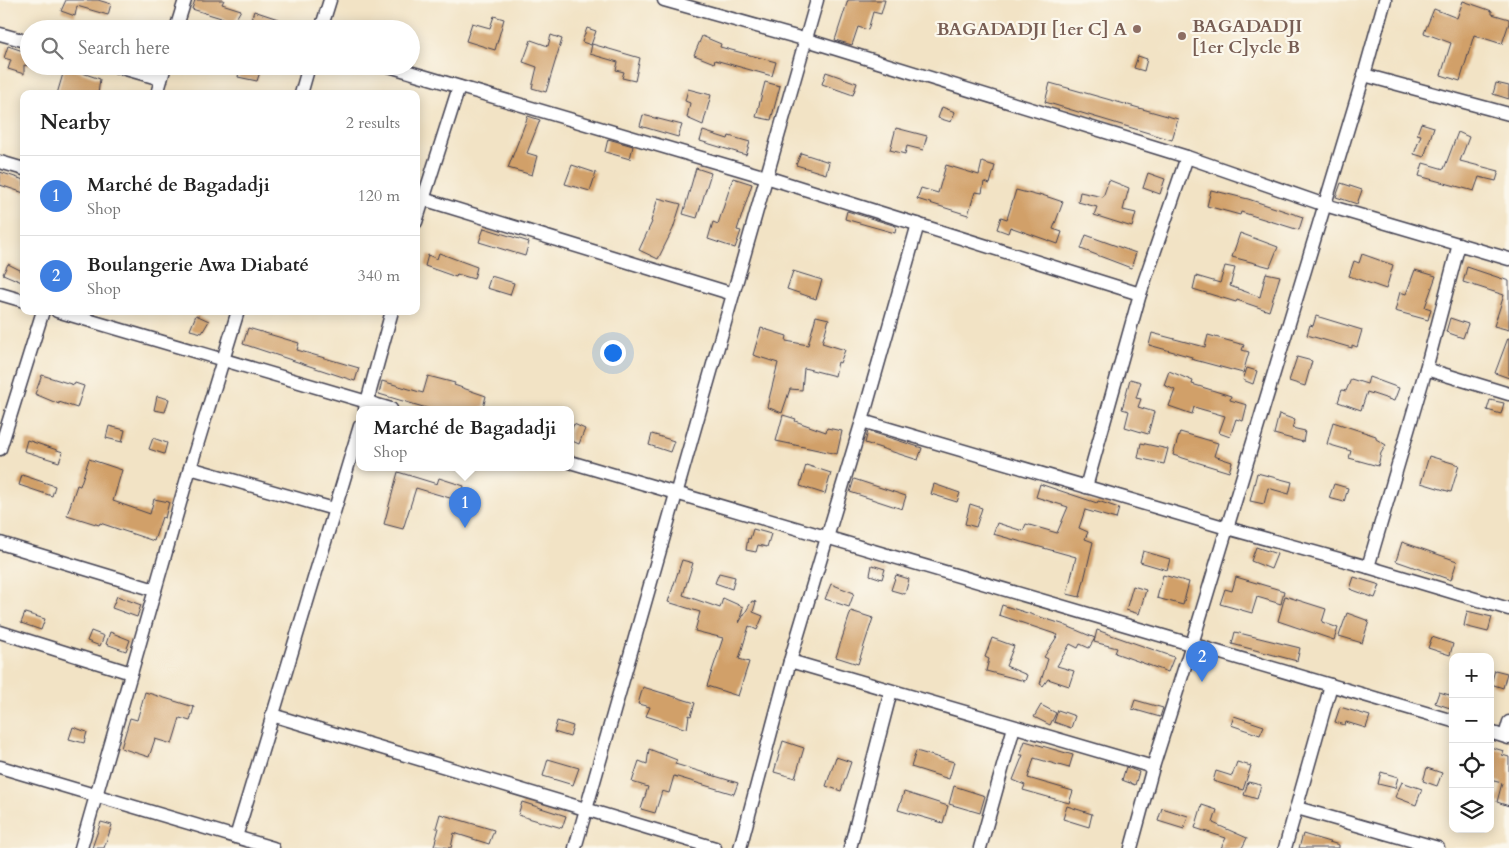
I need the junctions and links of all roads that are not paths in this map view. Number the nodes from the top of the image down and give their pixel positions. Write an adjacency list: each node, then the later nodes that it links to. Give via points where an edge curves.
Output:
1 (185, 0): 6 (street)
2 (330, 0): 7 (street)
3 (664, 0): 10 (street)
4 (818, 0): 10 (street)
5 (1385, 0): 15 (street)
6 (179, 20)
7 (324, 20)
8 (0, 34): 9 (street)
9 (20, 40)
10 (807, 40): 21 (street); 24 (street)
11 (148, 75): 16 (street)
12 (163, 75): 16 (street)
13 (306, 75): 19 (street)
14 (420, 75): 17 (street)
15 (1364, 75): 20 (street); 26 (street)
16 (162, 79): 18 (street)
17 (459, 86): 24 (street); 25 (street)
18 (158, 90)
19 (302, 90)
20 (1509, 114)
21 (1187, 158): 26 (street); 33 (street)
22 (0, 162): 23 (street)
23 (20, 169)
24 (766, 176): 28 (street); 32 (street)
25 (423, 199): 27 (street); 32 (street)
26 (1325, 206): 29 (street); 51 (street)
27 (420, 209)
28 (918, 224): 33 (street); 43 (street)
29 (1459, 244): 30 (street); 40 (street)
30 (1509, 258)
31 (0, 294): 34 (street)
32 (733, 294): 49 (street)
33 (1140, 294): 48 (street)
34 (20, 300)
35 (42, 315): 45 (street)
36 (72, 315): 39 (street)
37 (237, 315): 39 (street)
38 (391, 315): 42 (street)
39 (224, 360): 42 (street); 47 (street)
40 (1426, 369): 41 (street); 54 (street)
41 (1509, 394)
42 (366, 406)
43 (862, 421): 48 (street); 52 (street)
44 (356, 439): 50 (street)
45 (0, 449)
46 (574, 463): 49 (street)
47 (190, 468): 50 (street); 55 (street)
48 (1086, 487): 51 (street)
49 (676, 494): 52 (street); 73 (street)
50 (334, 509): 63 (street)
51 (1227, 528): 54 (street); 58 (street)
52 (828, 538): 58 (street); 59 (street)
53 (0, 543): 55 (street)
54 (1368, 567): 56 (street)
55 (155, 590): 60 (street)
56 (1509, 609)
57 (0, 632): 60 (street)
58 (1192, 644): 61 (street); 70 (street)
59 (790, 661): 62 (street); 79 (street)
60 (131, 673): 71 (street)
61 (1331, 685): 64 (street); 72 (street)
62 (892, 691): 66 (street); 80 (street)
63 (272, 715): 73 (street); 74 (street)
64 (1449, 720)
65 (1509, 722): 68 (street)
66 (1014, 727): 70 (street); 81 (street)
67 (1494, 733): 68 (street)
68 (1507, 737)
69 (0, 767): 71 (street)
70 (1153, 767): 82 (street)
71 (95, 795): 74 (street); 75 (street)
72 (1297, 808): 83 (street); 84 (street)
73 (586, 810): 77 (street); 78 (street)
74 (236, 837): 76 (street)
75 (81, 848)
76 (273, 848)
77 (575, 848)
78 (715, 848)
79 (740, 848)
80 (850, 848)
81 (980, 848)
82 (1131, 848)
83 (1285, 848)
84 (1438, 848)

